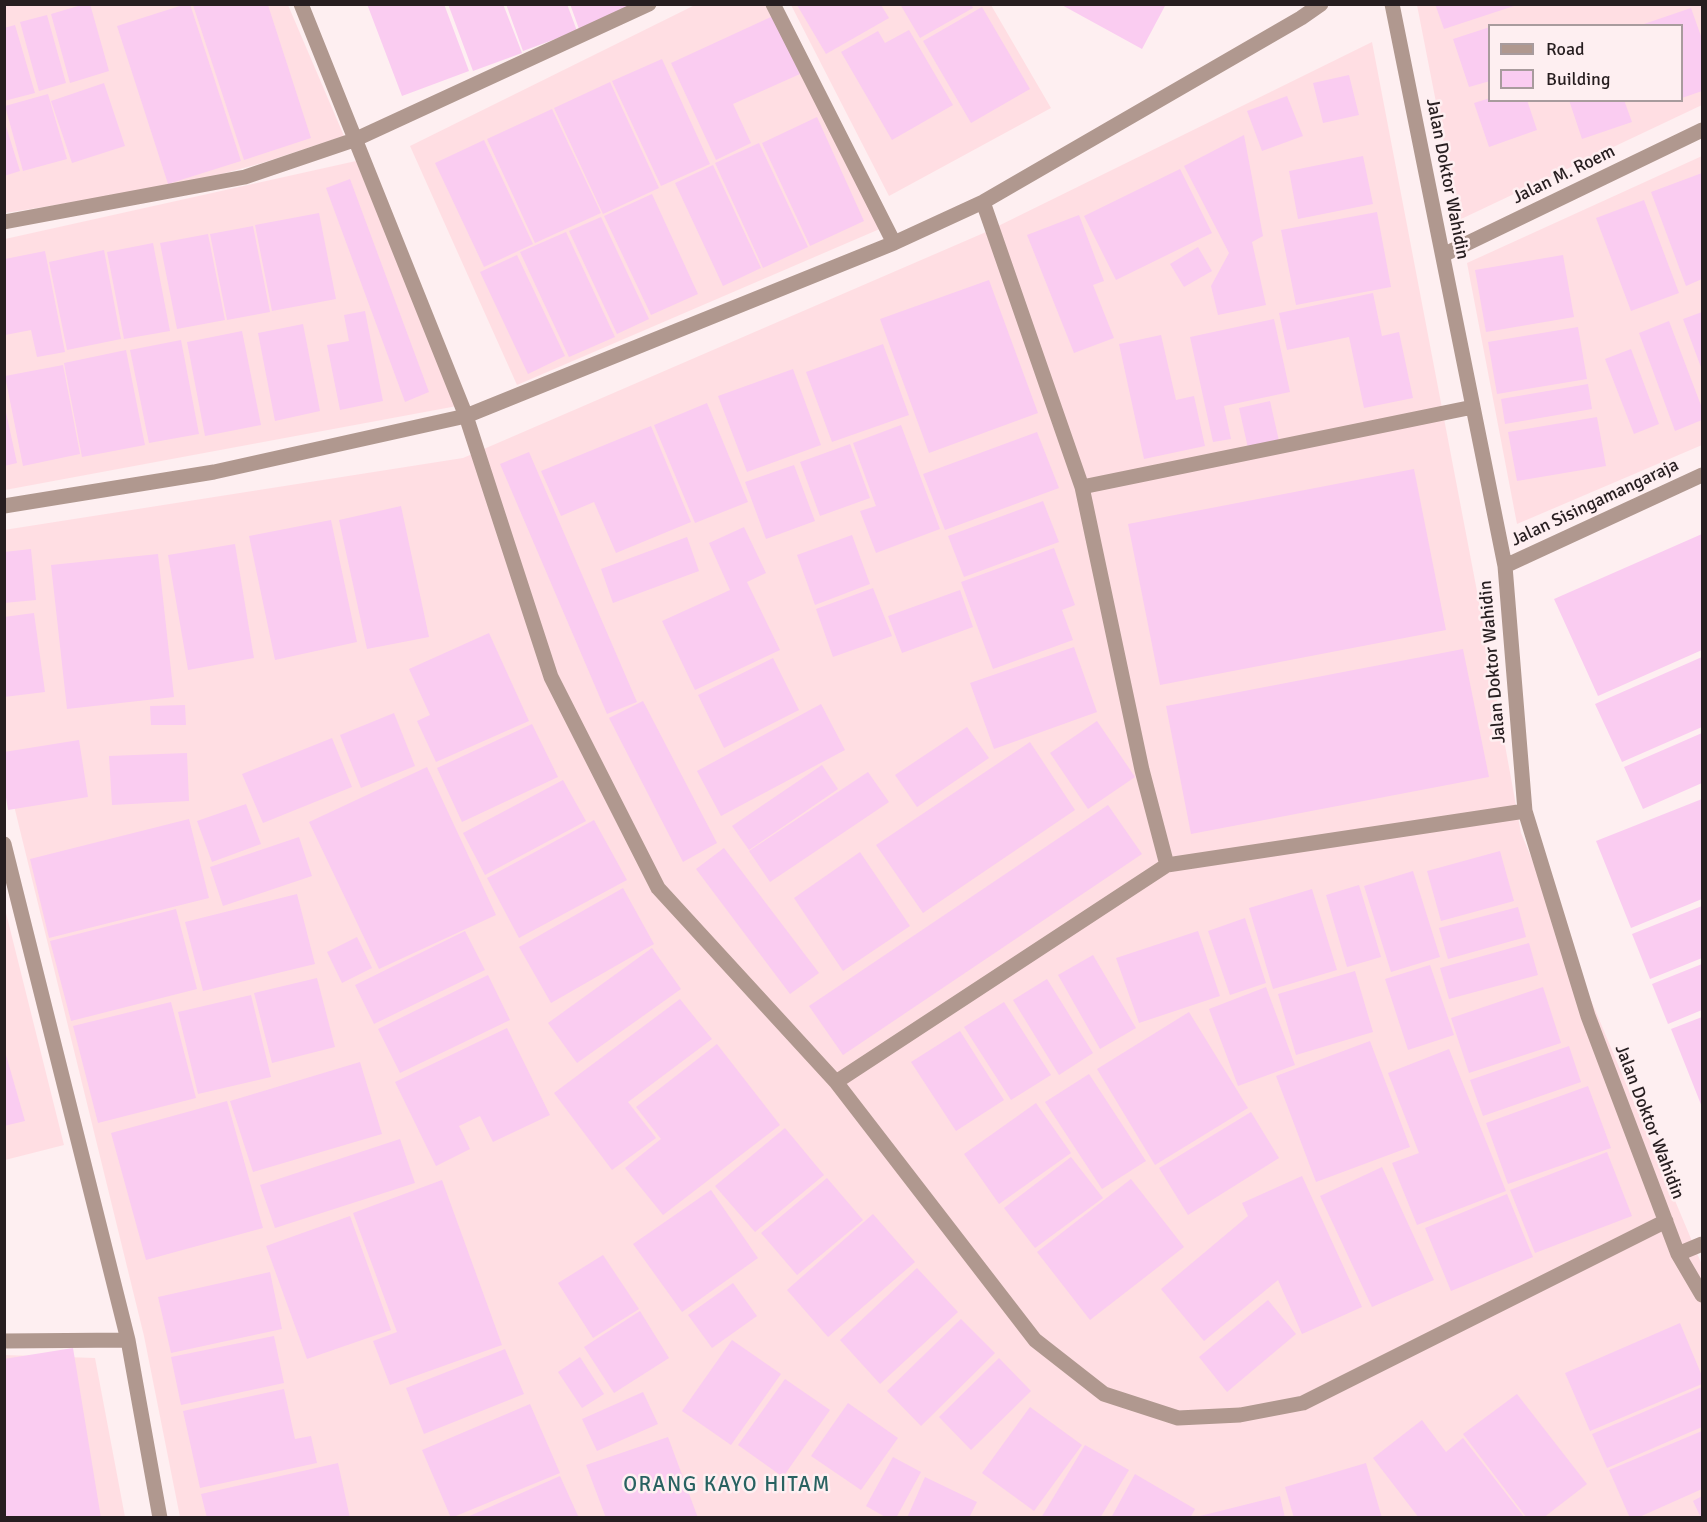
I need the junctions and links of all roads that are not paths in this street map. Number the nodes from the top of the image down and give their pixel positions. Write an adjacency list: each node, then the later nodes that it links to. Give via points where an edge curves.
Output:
1 (301, 4): 7 (street)
2 (650, 4): 7 (street)
3 (773, 4): 10 (street)
4 (1321, 4): 8 (street)
5 (1392, 4): 11 (street, Jalan Doktor Wahidin)
6 (1702, 129): 11 (street, Jalan M. Roem)
7 (354, 140): 9 (street, via 245,177); 13 (street)
8 (983, 202): 10 (street); 15 (street)
9 (4, 222)
10 (894, 243): 13 (street)
11 (1443, 255): 12 (street, Jalan Doktor Wahidin)
12 (1473, 407): 15 (street); 17 (street, Jalan Doktor Wahidin)
13 (466, 416): 16 (street, via 214,472); 21 (street, via 551,677 658,888)
14 (1702, 475): 17 (street, Jalan Sisingamangaraja)
15 (1082, 487): 20 (street, via 1142,770)
16 (4, 506)
17 (1504, 566): 18 (street, Jalan Doktor Wahidin)
18 (1525, 811): 20 (street); 22 (street, Jalan Doktor Wahidin, via 1588,1016)
19 (4, 844): 26 (street)
20 (1167, 866): 21 (street)
21 (836, 1082): 22 (street, via 1035,1340 1104,1394 1178,1418 1240,1415 1303,1403)
22 (1666, 1221): 24 (street, Jalan Doktor Wahidin)
23 (1702, 1244): 24 (street)
24 (1678, 1254): 25 (street, Jalan Doktor Wahidin)
25 (1702, 1295)
26 (128, 1340): 27 (street); 28 (street)
27 (4, 1341)
28 (160, 1518)

